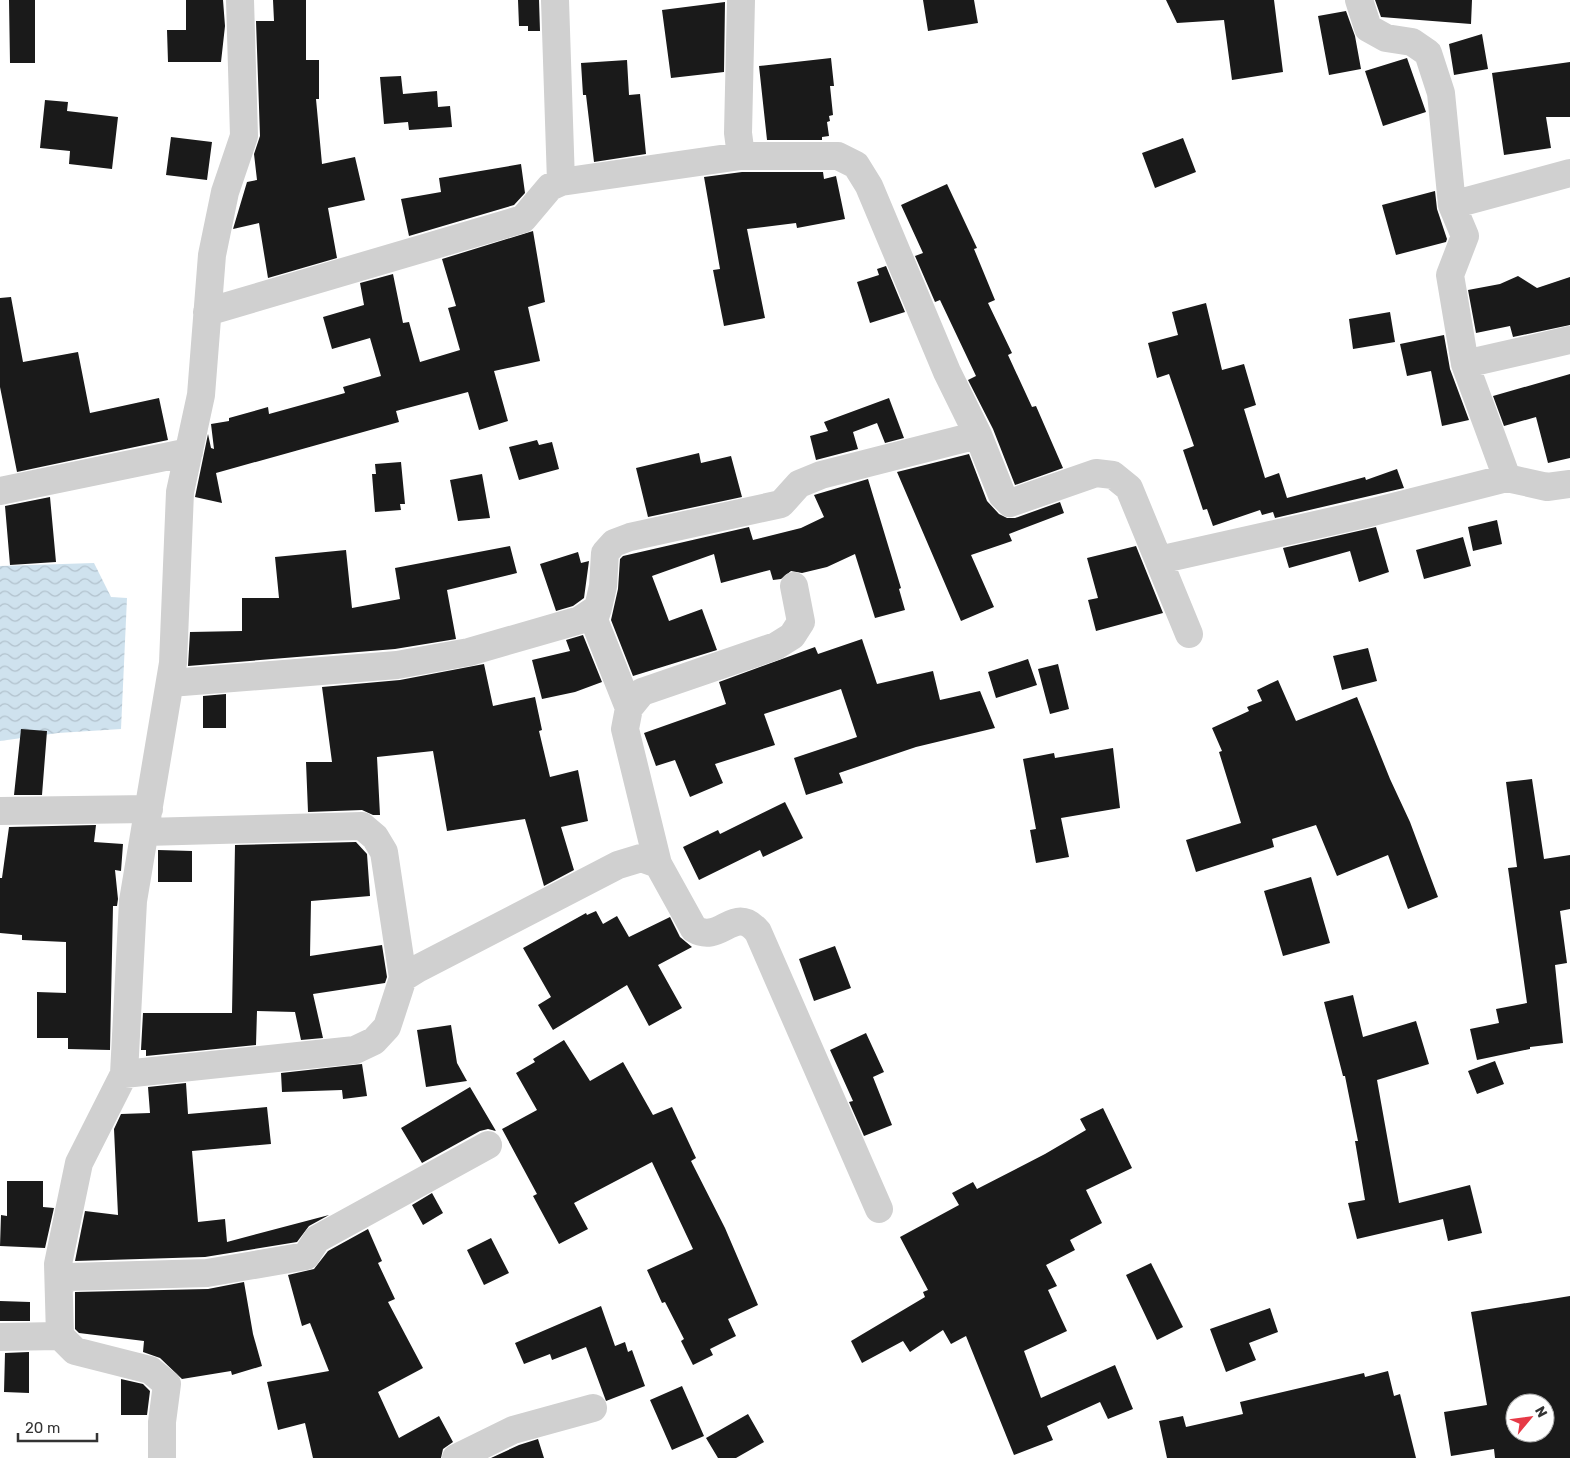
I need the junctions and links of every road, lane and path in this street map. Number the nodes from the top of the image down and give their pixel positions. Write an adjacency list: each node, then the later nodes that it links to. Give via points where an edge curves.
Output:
1 (240, 0): 9 (street, via 244,136 225,192 212,255)
2 (555, 0): 7 (street)
3 (741, 0): 5 (street, via 738,133)
4 (1359, 0): 8 (street, via 1368,28 1386,38 1412,42 1428,53 1441,93)
5 (741, 156): 7 (street); 12 (street, via 838,156 856,165 870,186 947,372)
6 (1570, 173): 8 (street)
7 (560, 182): 9 (street, via 550,187 523,219)
8 (1452, 205): 11 (street, via 1464,236 1450,275)
9 (208, 312): 13 (street, via 201,395)
10 (1570, 340): 11 (street)
11 (1465, 364): 14 (street)
12 (978, 435): 17 (street, via 1002,495 1010,503 1096,473 1113,474 1129,488); 19 (street, via 821,475 799,484 781,504 614,543 605,553)
13 (189, 452): 16 (street); 21 (street, via 180,492)
14 (1507, 478): 15 (street, via 1547,487); 17 (street, via 1370,513)
15 (1570, 484)
16 (0, 491)
17 (1159, 560): 20 (street)
18 (794, 586): 22 (street, via 801,622 792,636 776,646 642,692)
19 (598, 608): 21 (street, via 580,620 469,652 397,665); 22 (street, via 594,620)
20 (1189, 634)
21 (170, 683): 24 (street)
22 (629, 708): 25 (street, via 625,728)
23 (0, 811): 24 (street)
24 (147, 821): 26 (street, via 362,826 375,837 384,852); 27 (street, via 133,901)
25 (658, 864): 26 (street, via 641,858 618,865); 29 (street, via 694,929 702,934 710,933 741,920 750,923 758,932)
26 (403, 978): 27 (street, via 387,1027 374,1041 356,1050)
27 (124, 1074): 30 (street, via 79,1163 58,1264)
28 (488, 1145): 30 (street, via 318,1240 306,1256 207,1273 69,1277)
29 (879, 1209)
30 (59, 1285): 31 (street)
31 (60, 1336): 32 (street); 34 (street, via 75,1351 150,1370 167,1384)
32 (0, 1337)
33 (593, 1408): 35 (street, via 512,1430)
34 (162, 1458)
35 (456, 1458)

